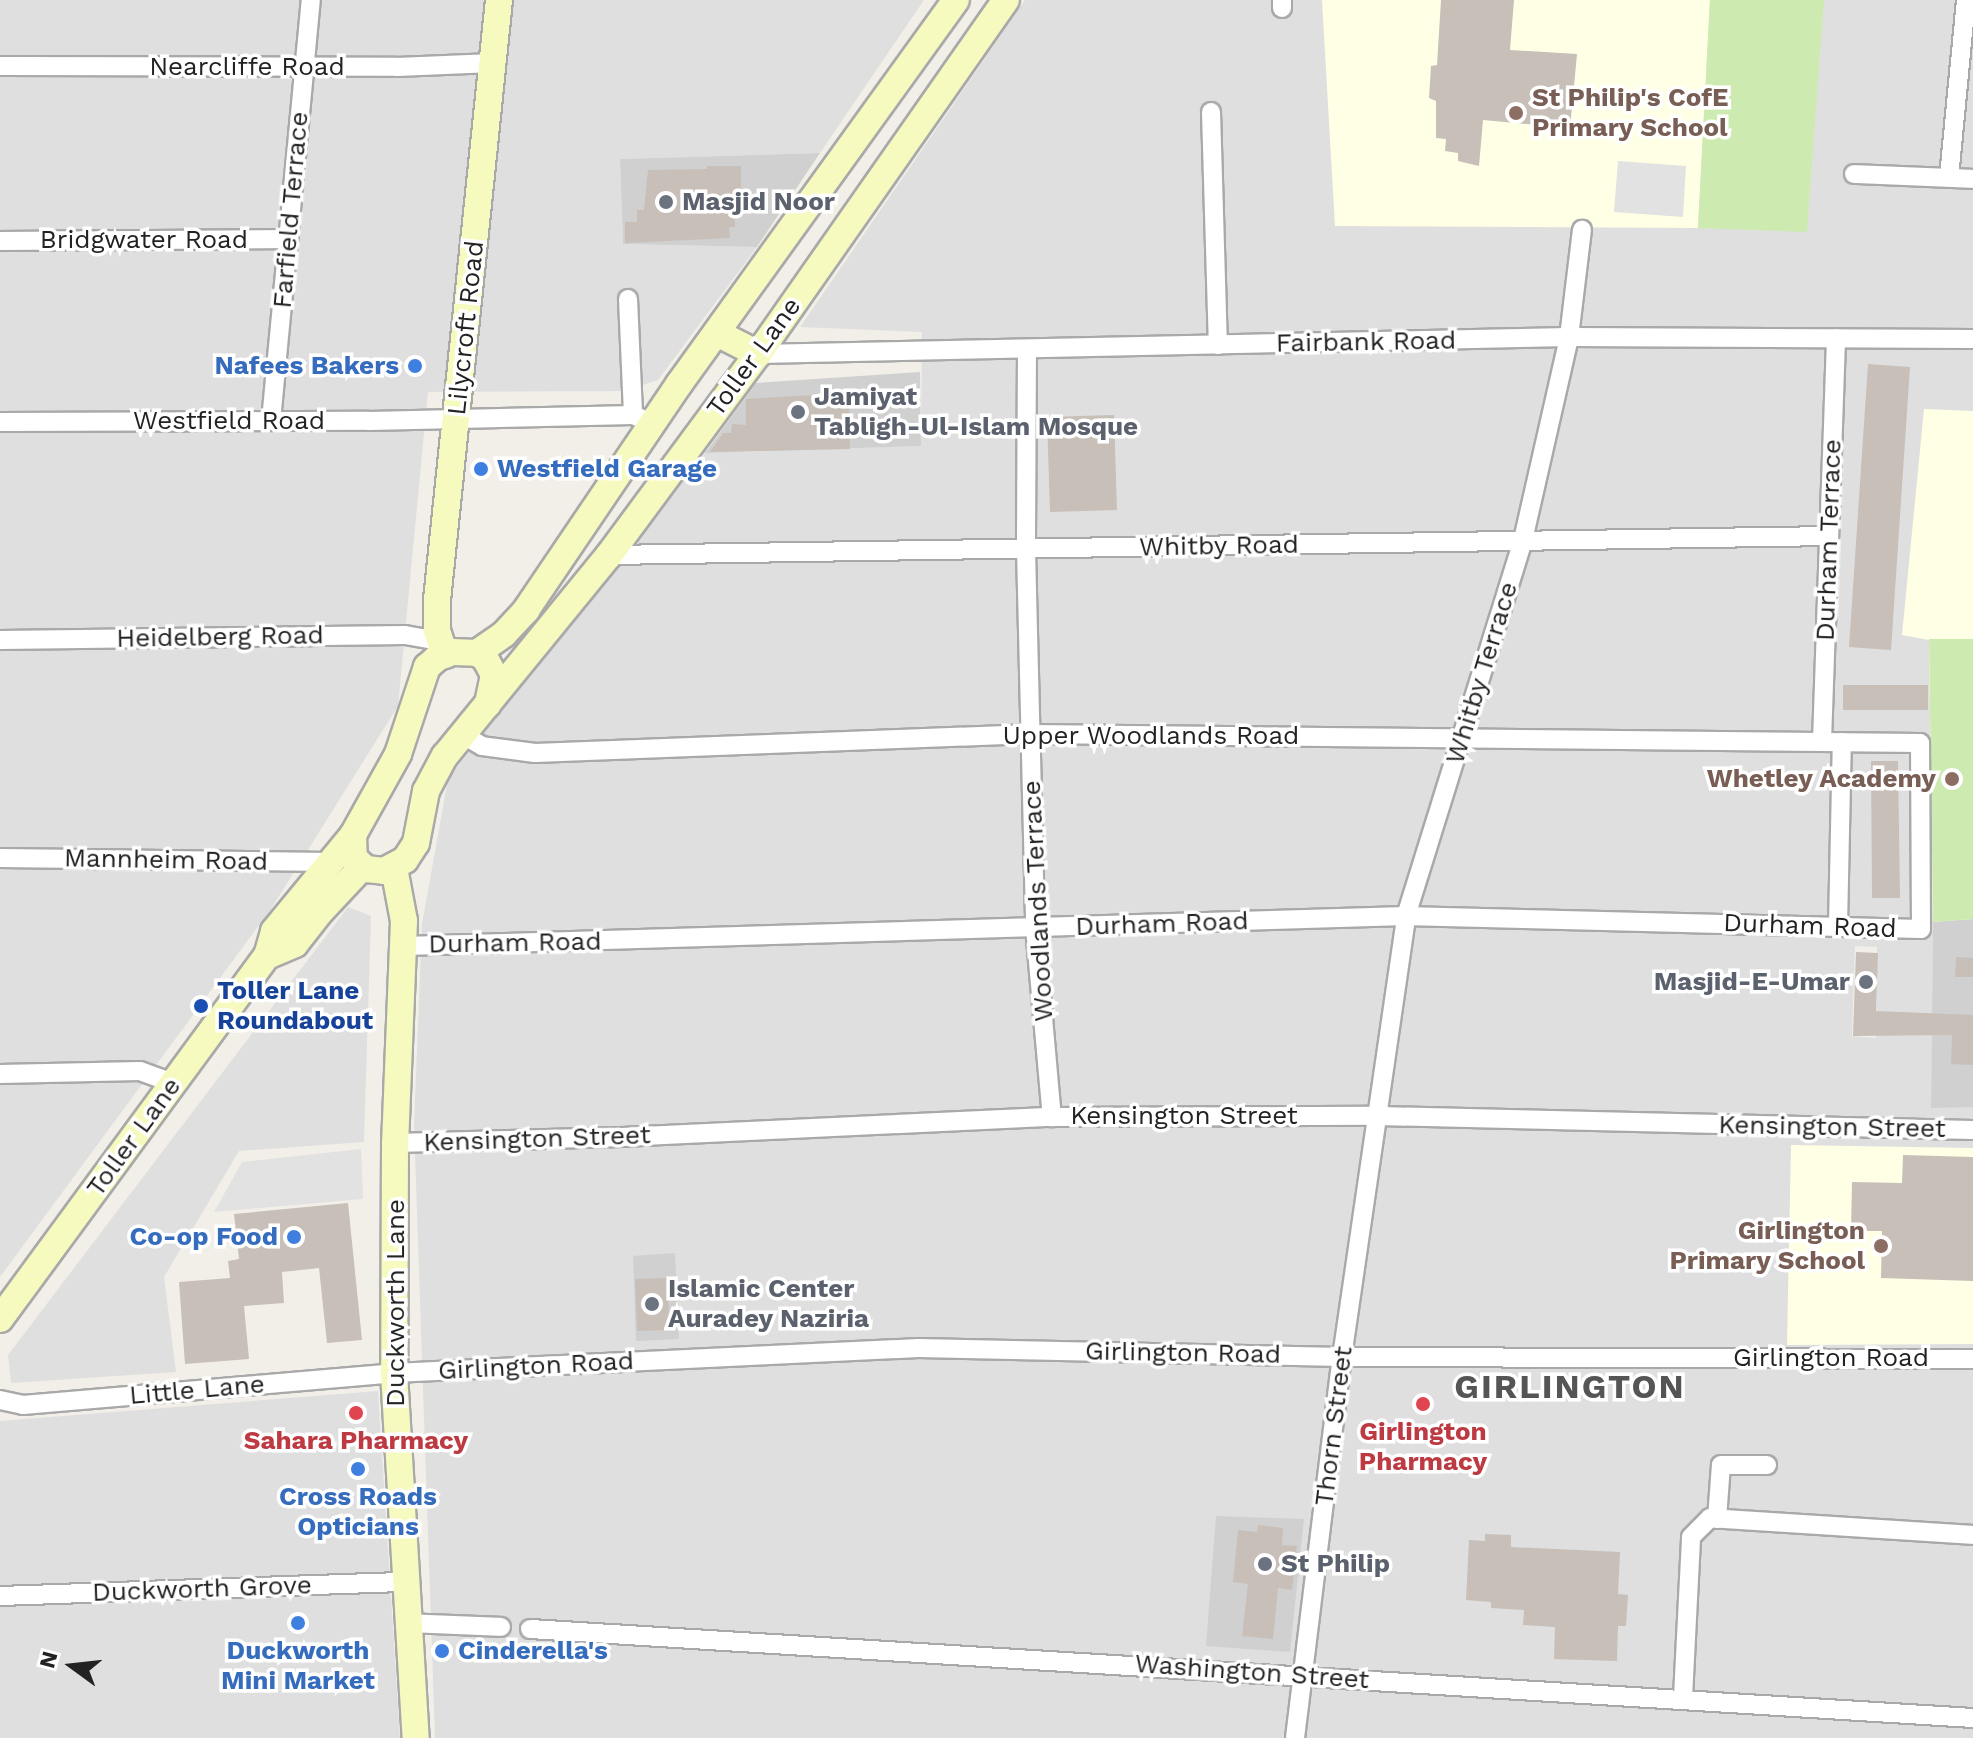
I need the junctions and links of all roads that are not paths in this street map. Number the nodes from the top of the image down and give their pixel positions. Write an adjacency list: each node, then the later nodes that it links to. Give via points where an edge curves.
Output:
1 (311, 0): 11 (street, Farfield Terrace)
2 (499, 0): 9 (main road, Lilycroft Road)
3 (956, 0): 6 (main road, Toller Lane)
4 (1006, 0): 8 (main road, Toller Lane)
5 (1966, 0): 7 (street)
6 (933, 34): 8 (main road); 13 (main road, Toller Lane)
7 (1967, 56): 15 (street)
8 (968, 57): 17 (main road, Toller Lane)
9 (493, 63): 11 (street, Nearcliffe Road); 29 (main road, Lilycroft Road)
10 (0, 66): 11 (street, Nearcliffe Road)
11 (305, 66): 19 (street, Farfield Terrace)
12 (1211, 112): 26 (street)
13 (845, 158): 17 (main road); 22 (main road, Toller Lane)
14 (1854, 174): 15 (street)
15 (1949, 177): 16 (street)
16 (1973, 179)
17 (880, 181): 28 (main road, Toller Lane)
18 (1582, 230): 23 (street, Whitby Terrace)
19 (289, 239): 20 (street, Bridgwater Road); 31 (street, Farfield Terrace)
20 (0, 241)
21 (628, 299): 30 (street)
22 (717, 333): 28 (main road); 30 (main road, Toller Lane)
23 (1569, 337): 24 (street, Fairbank Road); 26 (street, Fairbank Road); 35 (street, Whitby Terrace)
24 (1836, 338): 25 (street, Fairbank Road); 34 (street, Durham Terrace)
25 (1973, 339)
26 (1218, 345): 27 (street, Fairbank Road)
27 (1027, 349): 28 (street, Fairbank Road); 36 (street, Woodlands Terrace)
28 (758, 354): 37 (main road, Toller Lane)
29 (457, 419): 30 (street, Westfield Road); 31 (street, Westfield Road); 39 (main road, Lilycroft Road, via 437,600)
30 (642, 419): 33 (main road, Toller Lane)
31 (271, 421): 32 (street, Westfield Road)
32 (0, 422)
33 (578, 534): 37 (main road); 40 (main road, Toller Lane, via 516,623)
34 (1829, 536): 35 (street, Whitby Road); 45 (street, Durham Terrace)
35 (1523, 540): 36 (street, Whitby Road); 44 (street, Whitby Terrace)
36 (1026, 550): 37 (street, Whitby Road); 42 (street, Woodlands Terrace)
37 (609, 555): 41 (main road, Toller Lane)
38 (0, 640): 39 (street, Heidelberg Road, via 405,635)
39 (443, 648): 40 (main road); 47 (main road, Toller Lane, via 423,675 398,754)
40 (477, 653): 41 (main road, via 489,661 494,675)
41 (488, 704): 43 (main road, Toller Lane)
42 (1031, 734): 43 (street, Upper Woodlands Road, via 535,753 482,746); 44 (street, Upper Woodlands Road); 54 (street, Woodlands Terrace)
43 (464, 735): 51 (main road, Toller Lane, via 431,777 416,843)
44 (1463, 738): 45 (street, Upper Woodlands Road); 52 (street, Whitby Terrace)
45 (1822, 741): 46 (street, Upper Woodlands Road)
46 (1842, 742): 53 (street); 55 (street, Upper Woodlands Road, via 1920,743)
47 (353, 835): 49 (main road, Toller Lane); 50 (main road, via 353,853)
48 (0, 858): 49 (street, Mannheim Road)
49 (331, 862): 57 (main road, Toller Lane, via 274,931)
50 (362, 867): 51 (main road, via 376,872); 57 (main road, Toller Lane, via 295,944)
51 (394, 868): 56 (main road, Duckworth Lane, via 403,903)
52 (1406, 916): 53 (street, Durham Road); 54 (street, Durham Road); 60 (street, Whitby Terrace)
53 (1838, 926): 55 (street, Durham Road)
54 (1035, 928): 56 (street, Durham Road); 61 (street, Woodlands Terrace)
55 (1921, 929)
56 (404, 946): 63 (main road, Duckworth Lane)
57 (267, 956): 59 (main road, Toller Lane)
58 (0, 1074): 59 (street, via 140,1071)
59 (173, 1083): 64 (main road, Toller Lane)
60 (1379, 1116): 61 (street, Kensington Street); 62 (street, Kensington Street); 65 (street, Thorn Street)
61 (1052, 1117): 63 (street, Kensington Street)
62 (1973, 1130)
63 (395, 1143): 67 (main road, Duckworth Lane)
64 (0, 1319)
65 (1342, 1357): 66 (street, Girlington Road); 67 (street, Girlington Road, via 918,1348); 77 (street, Thorn Street)
66 (1973, 1359)
67 (394, 1373): 68 (street, Little Lane, via 23,1405); 72 (main road, Duckworth Lane)
68 (0, 1400)
69 (1767, 1465): 70 (street, via 1721,1465)
70 (1714, 1519): 71 (street); 78 (street, via 1691,1537)
71 (1973, 1535)
72 (404, 1582): 73 (street, Duckworth Grove); 74 (main road, Duckworth Lane)
73 (0, 1596)
74 (406, 1623): 75 (street); 80 (main road, Duckworth Lane)
75 (501, 1627)
76 (530, 1629): 77 (street, Washington Street)
77 (1303, 1676): 78 (street, Washington Street); 81 (street, Thorn Street)
78 (1683, 1697): 79 (street, Washington Street)
79 (1973, 1718)
80 (416, 1738)
81 (1295, 1738)

